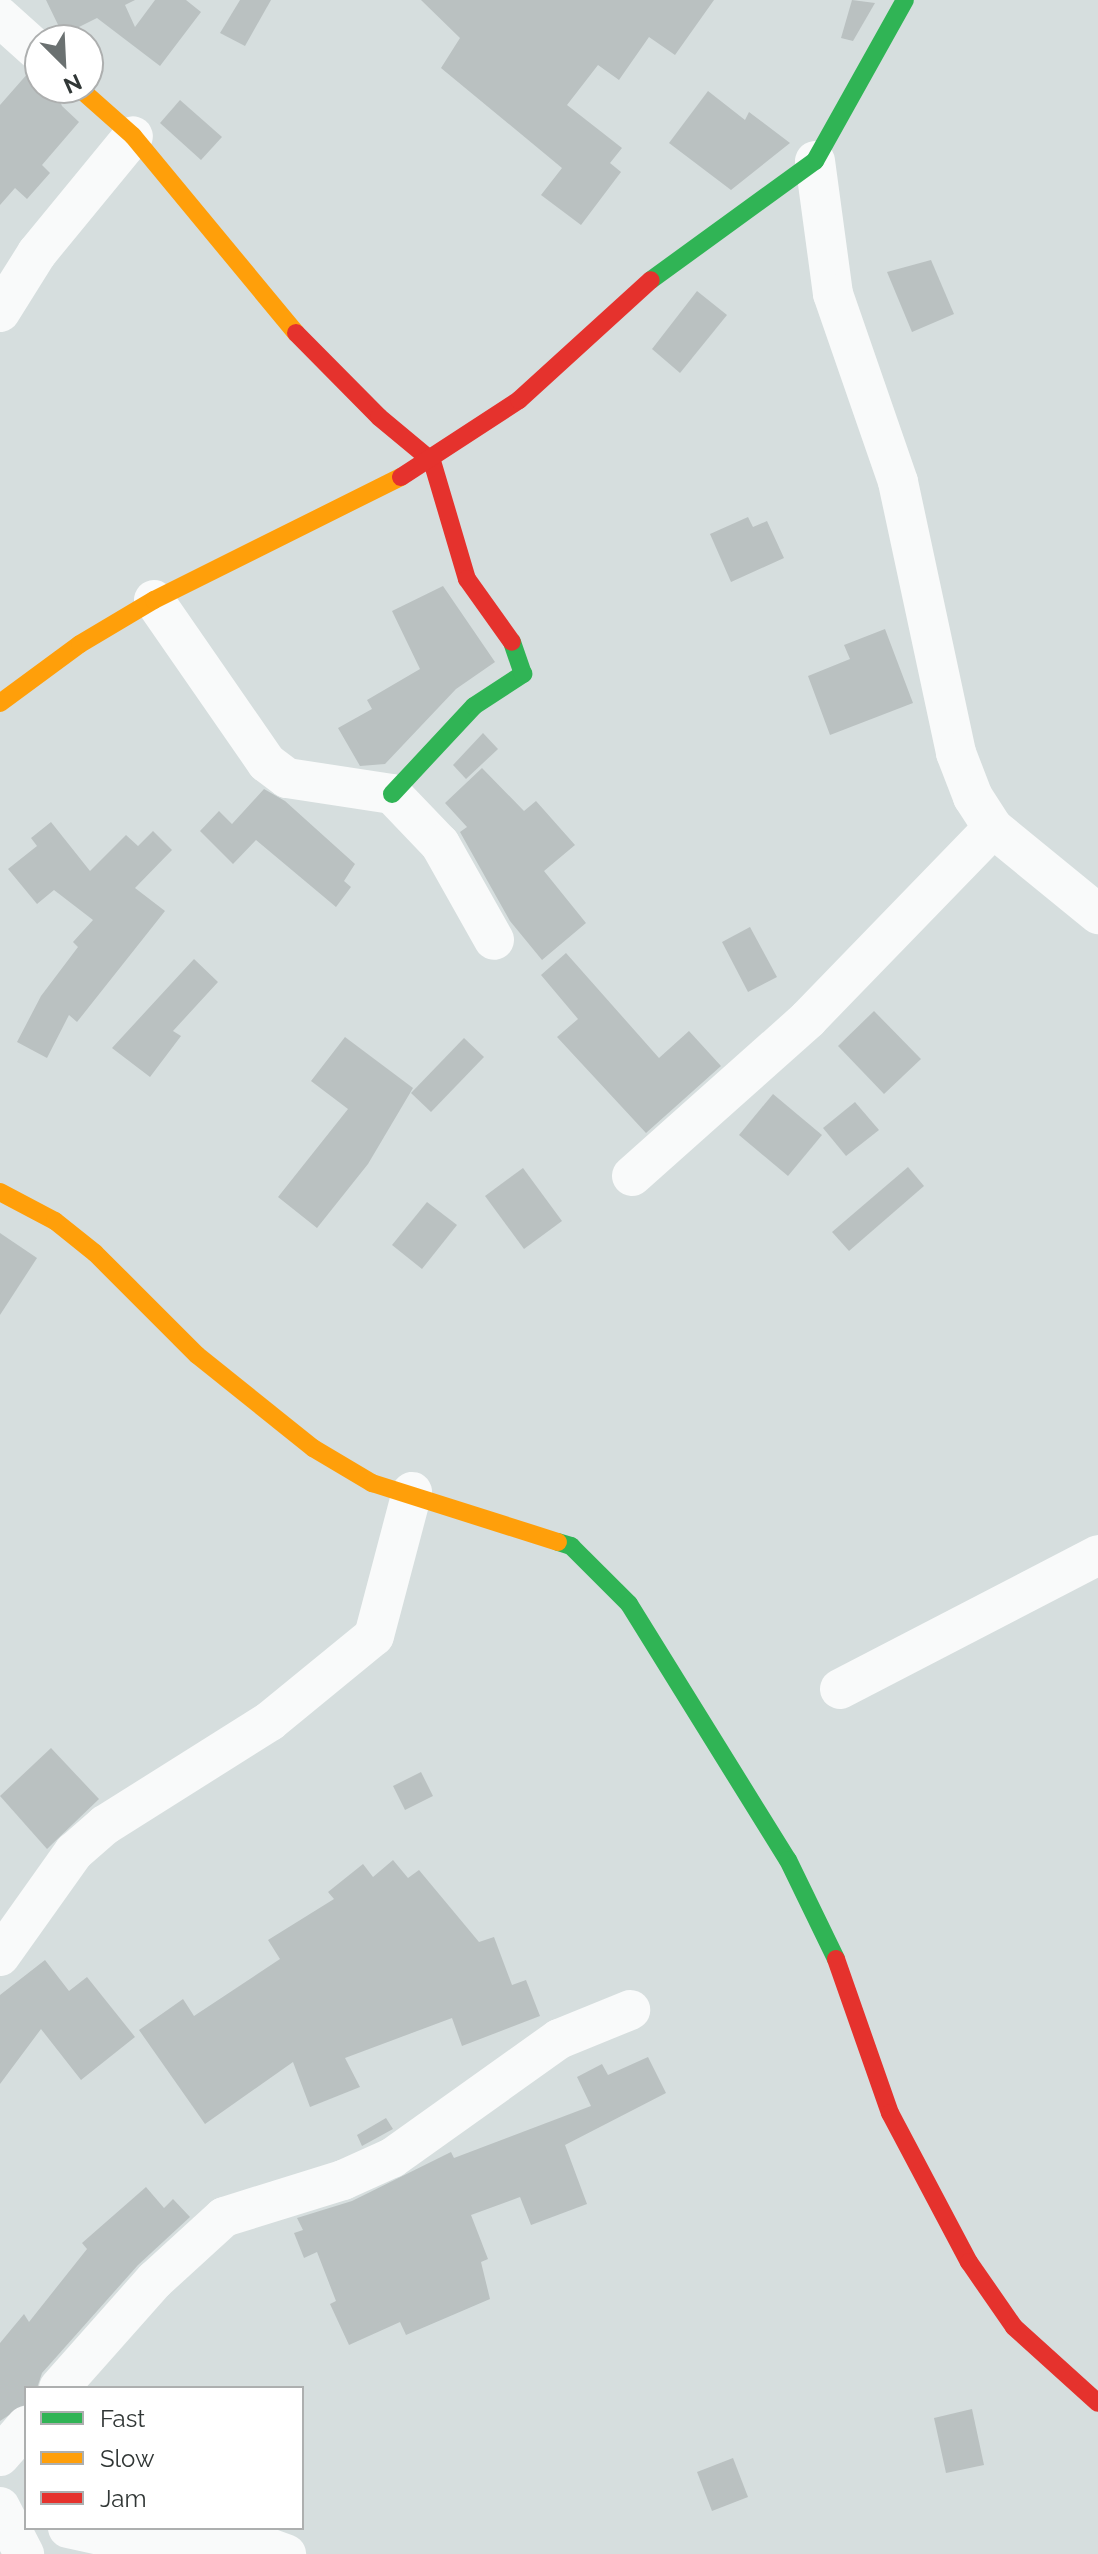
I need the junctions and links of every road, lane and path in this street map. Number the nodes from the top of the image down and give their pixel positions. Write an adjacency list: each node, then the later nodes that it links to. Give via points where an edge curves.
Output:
1 (905, 0): 6 (street)
2 (0, 17): 3 (street)
3 (24, 39)
4 (97, 104): 5 (street)
5 (133, 136): 7 (street, via 37,253); 8 (street, via 265,302 379,417)
6 (815, 161): 8 (street, via 665,267 519,400); 12 (street, via 833,294 898,482 956,753 973,797)
7 (0, 312)
8 (432, 461): 9 (street); 11 (street, via 467,579 518,651 523,674 474,706)
9 (154, 600): 10 (street, via 80,644); 11 (street, via 267,763 287,778)
10 (0, 703)
11 (392, 794): 14 (street, via 440,844)
12 (993, 828): 13 (street); 15 (street, via 808,1019)
13 (1098, 914)
14 (494, 940)
15 (632, 1176)
16 (0, 1192): 17 (street, via 55,1221 95,1253 197,1355 313,1448 372,1483)
17 (412, 1492): 20 (street, via 374,1636 270,1721 144,1798 84,1843 44,1889); 23 (street, via 571,1546 629,1604 788,1860 860,2016 890,2113 969,2262 1014,2327)
18 (1098, 1555): 19 (street)
19 (840, 1689)
20 (0, 1956)
21 (630, 2010): 22 (street, via 559,2039 392,2158 343,2180 224,2217 155,2280)
22 (61, 2386)
23 (1098, 2403)
24 (24, 2428): 25 (street)
25 (0, 2456)
26 (10, 2510): 28 (street)
27 (77, 2530): 29 (street, via 114,2538 258,2544)
28 (24, 2554)
29 (286, 2554)

